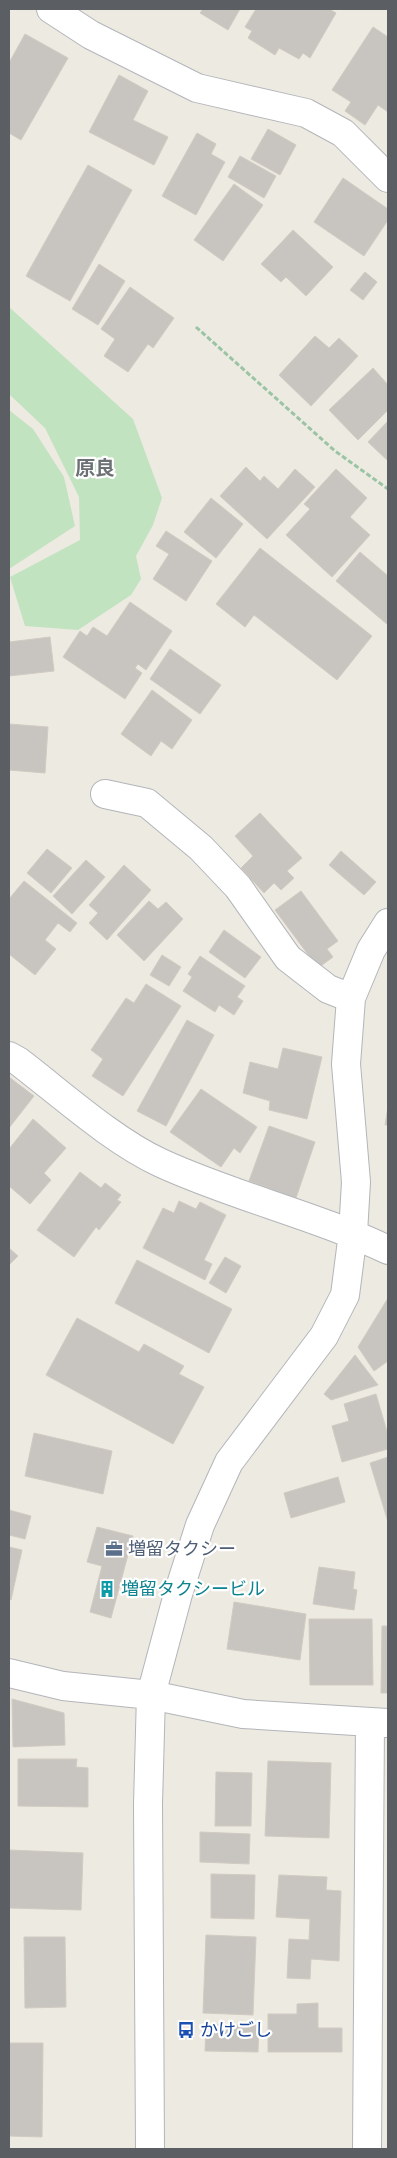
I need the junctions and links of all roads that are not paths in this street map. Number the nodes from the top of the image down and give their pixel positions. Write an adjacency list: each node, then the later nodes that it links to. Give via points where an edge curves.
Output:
1 (51, 9): 2 (street, via 91,35 197,88 306,113 343,133)
2 (388, 178)
3 (106, 794): 5 (street, via 147,803 188,836 238,887 288,958 328,988)
4 (388, 923): 5 (street, via 371,950)
5 (351, 998): 7 (street, via 346,1064 356,1182)
6 (9, 1056): 7 (street, via 108,1130 159,1162 239,1194)
7 (353, 1233): 8 (street); 10 (street, via 345,1295 324,1336 229,1462 200,1525)
8 (388, 1250)
9 (9, 1673): 10 (street, via 63,1686)
10 (151, 1696): 11 (street, via 244,1714); 13 (street, via 148,1804)
11 (379, 1723): 12 (street)
12 (378, 1942): 14 (street)
13 (150, 2149)
14 (367, 2149)

